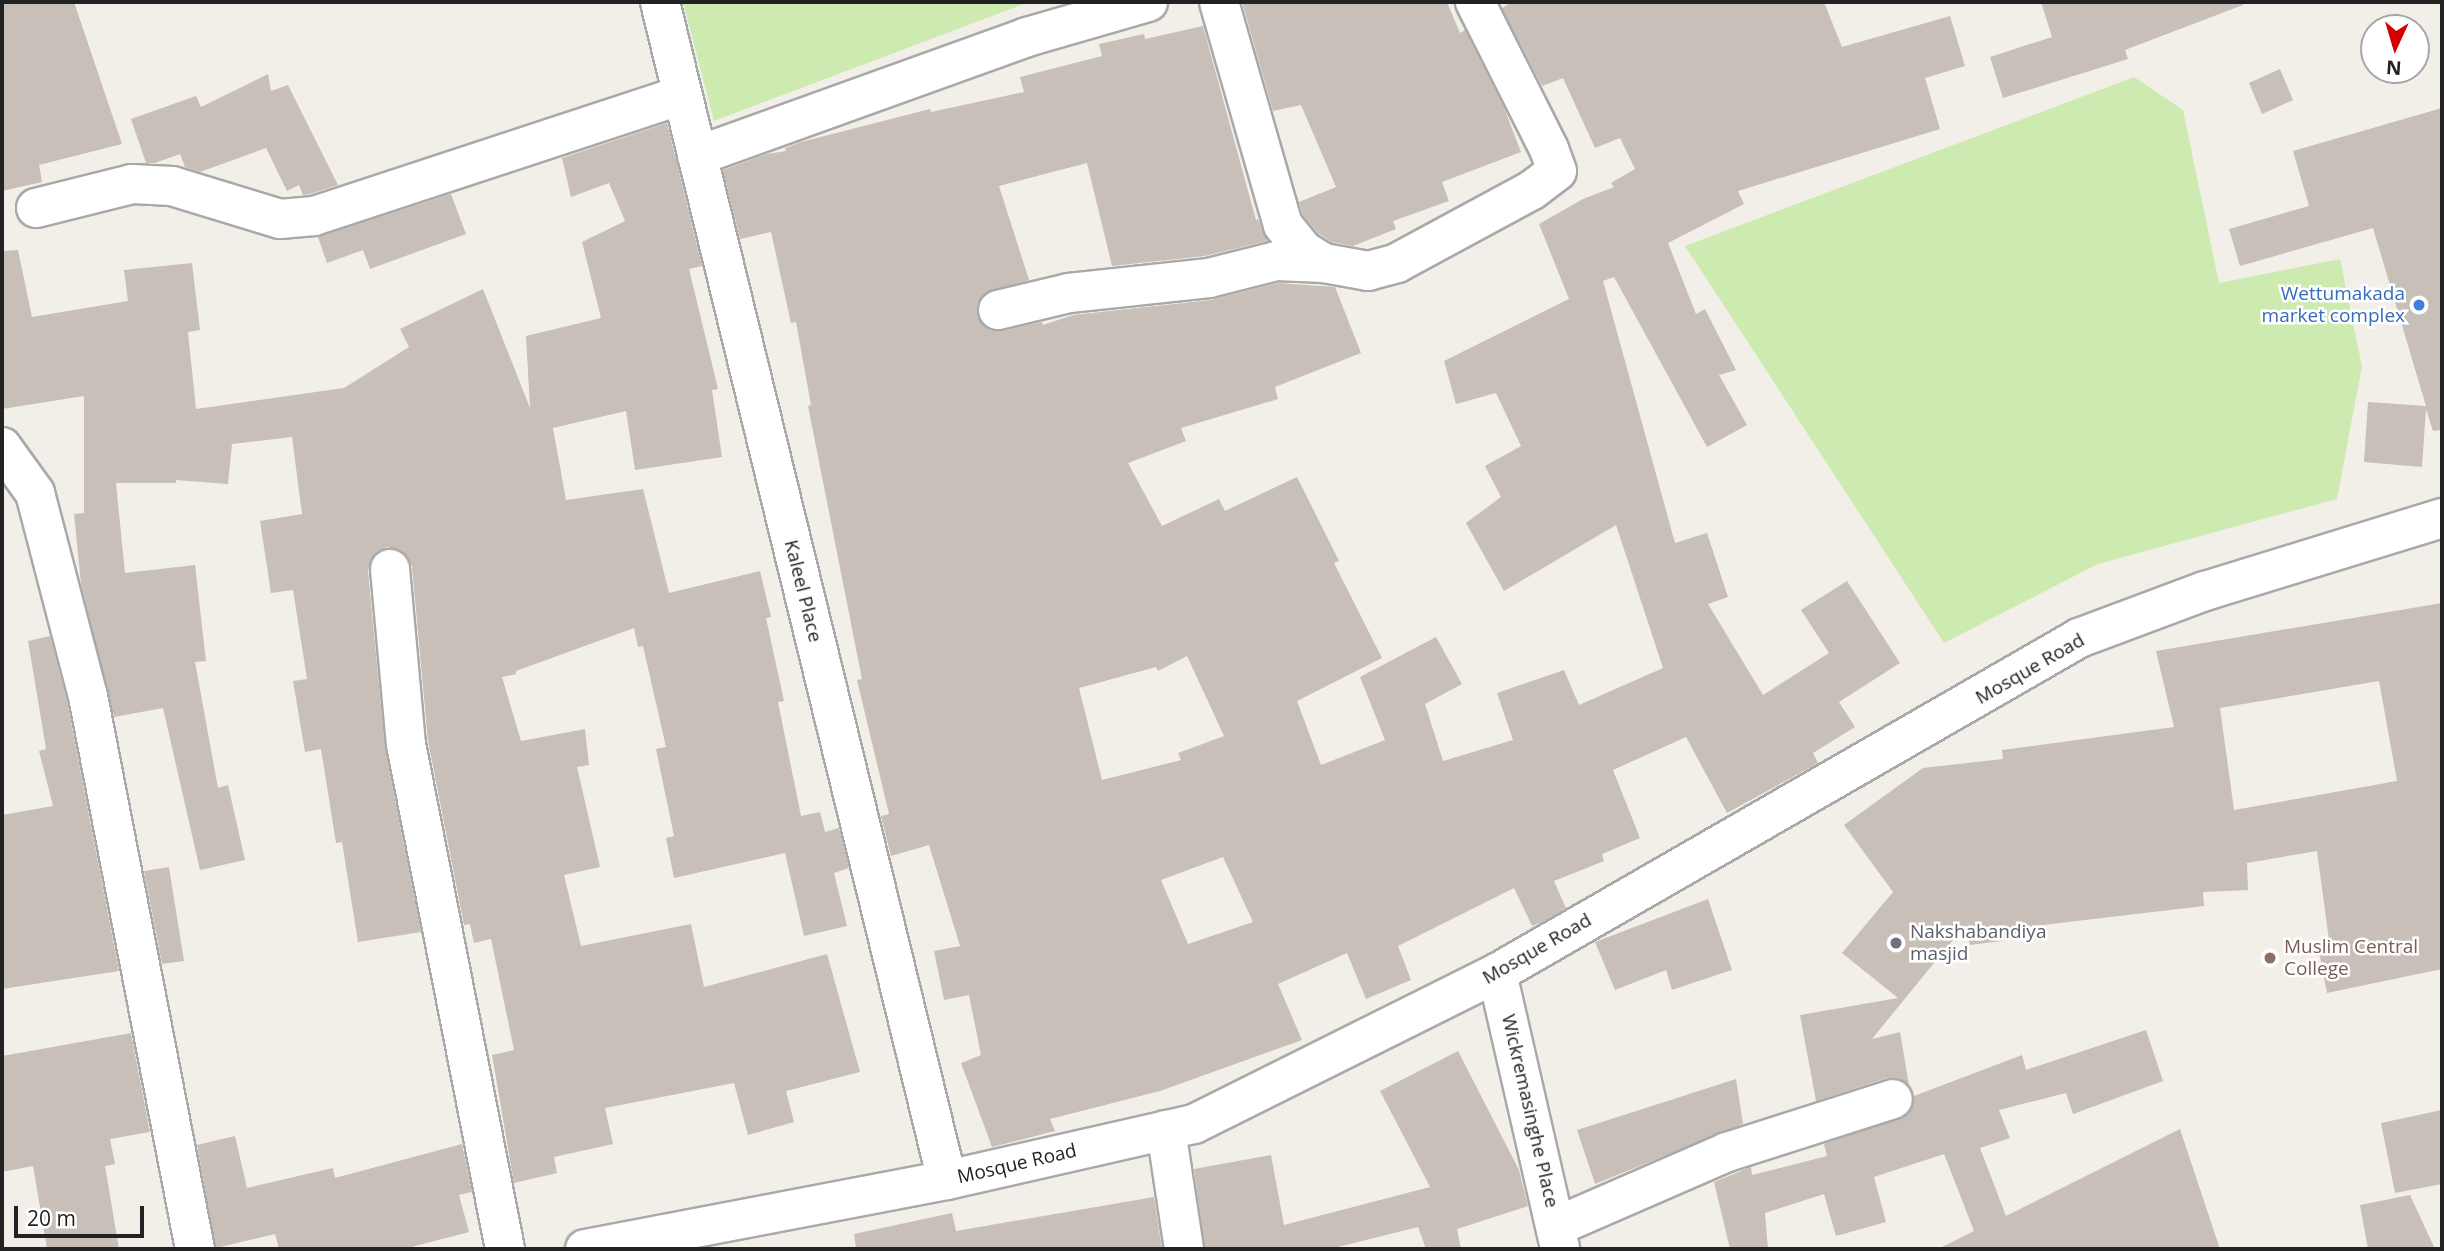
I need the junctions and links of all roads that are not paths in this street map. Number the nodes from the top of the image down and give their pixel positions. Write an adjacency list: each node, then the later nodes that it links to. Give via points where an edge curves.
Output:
1 (660, 2): 5 (street, Kaleel Place)
2 (1147, 2): 6 (street, via 1027,37)
3 (1219, 2): 8 (street, via 1283,225 1303,250)
4 (1475, 2): 8 (street, via 1557,171 1532,190 1397,263 1368,271)
5 (682, 95): 6 (street, Kaleel Place); 7 (street, via 314,216 279,219 172,186 132,184)
6 (697, 156): 16 (street, Kaleel Place)
7 (36, 208)
8 (1324, 263): 9 (street, via 1276,261 1209,278 1069,293)
9 (998, 310)
10 (2, 447): 19 (street, via 35,494 88,696)
11 (2442, 518): 13 (street, Mosque Road, via 2205,591 2079,638)
12 (390, 569): 20 (street, via 407,744)
13 (1497, 973): 15 (street, Mosque Road, via 1194,1124); 18 (street, Wickremasinghe Place)
14 (1893, 1098): 18 (street, via 1727,1152)
15 (1166, 1130): 16 (street, Mosque Road); 22 (street)
16 (947, 1180): 17 (street, Mosque Road)
17 (701, 1238): 21 (street, Mosque Road)
18 (1558, 1238)
19 (195, 1249)
20 (505, 1249)
21 (585, 1249)
22 (1184, 1249)

